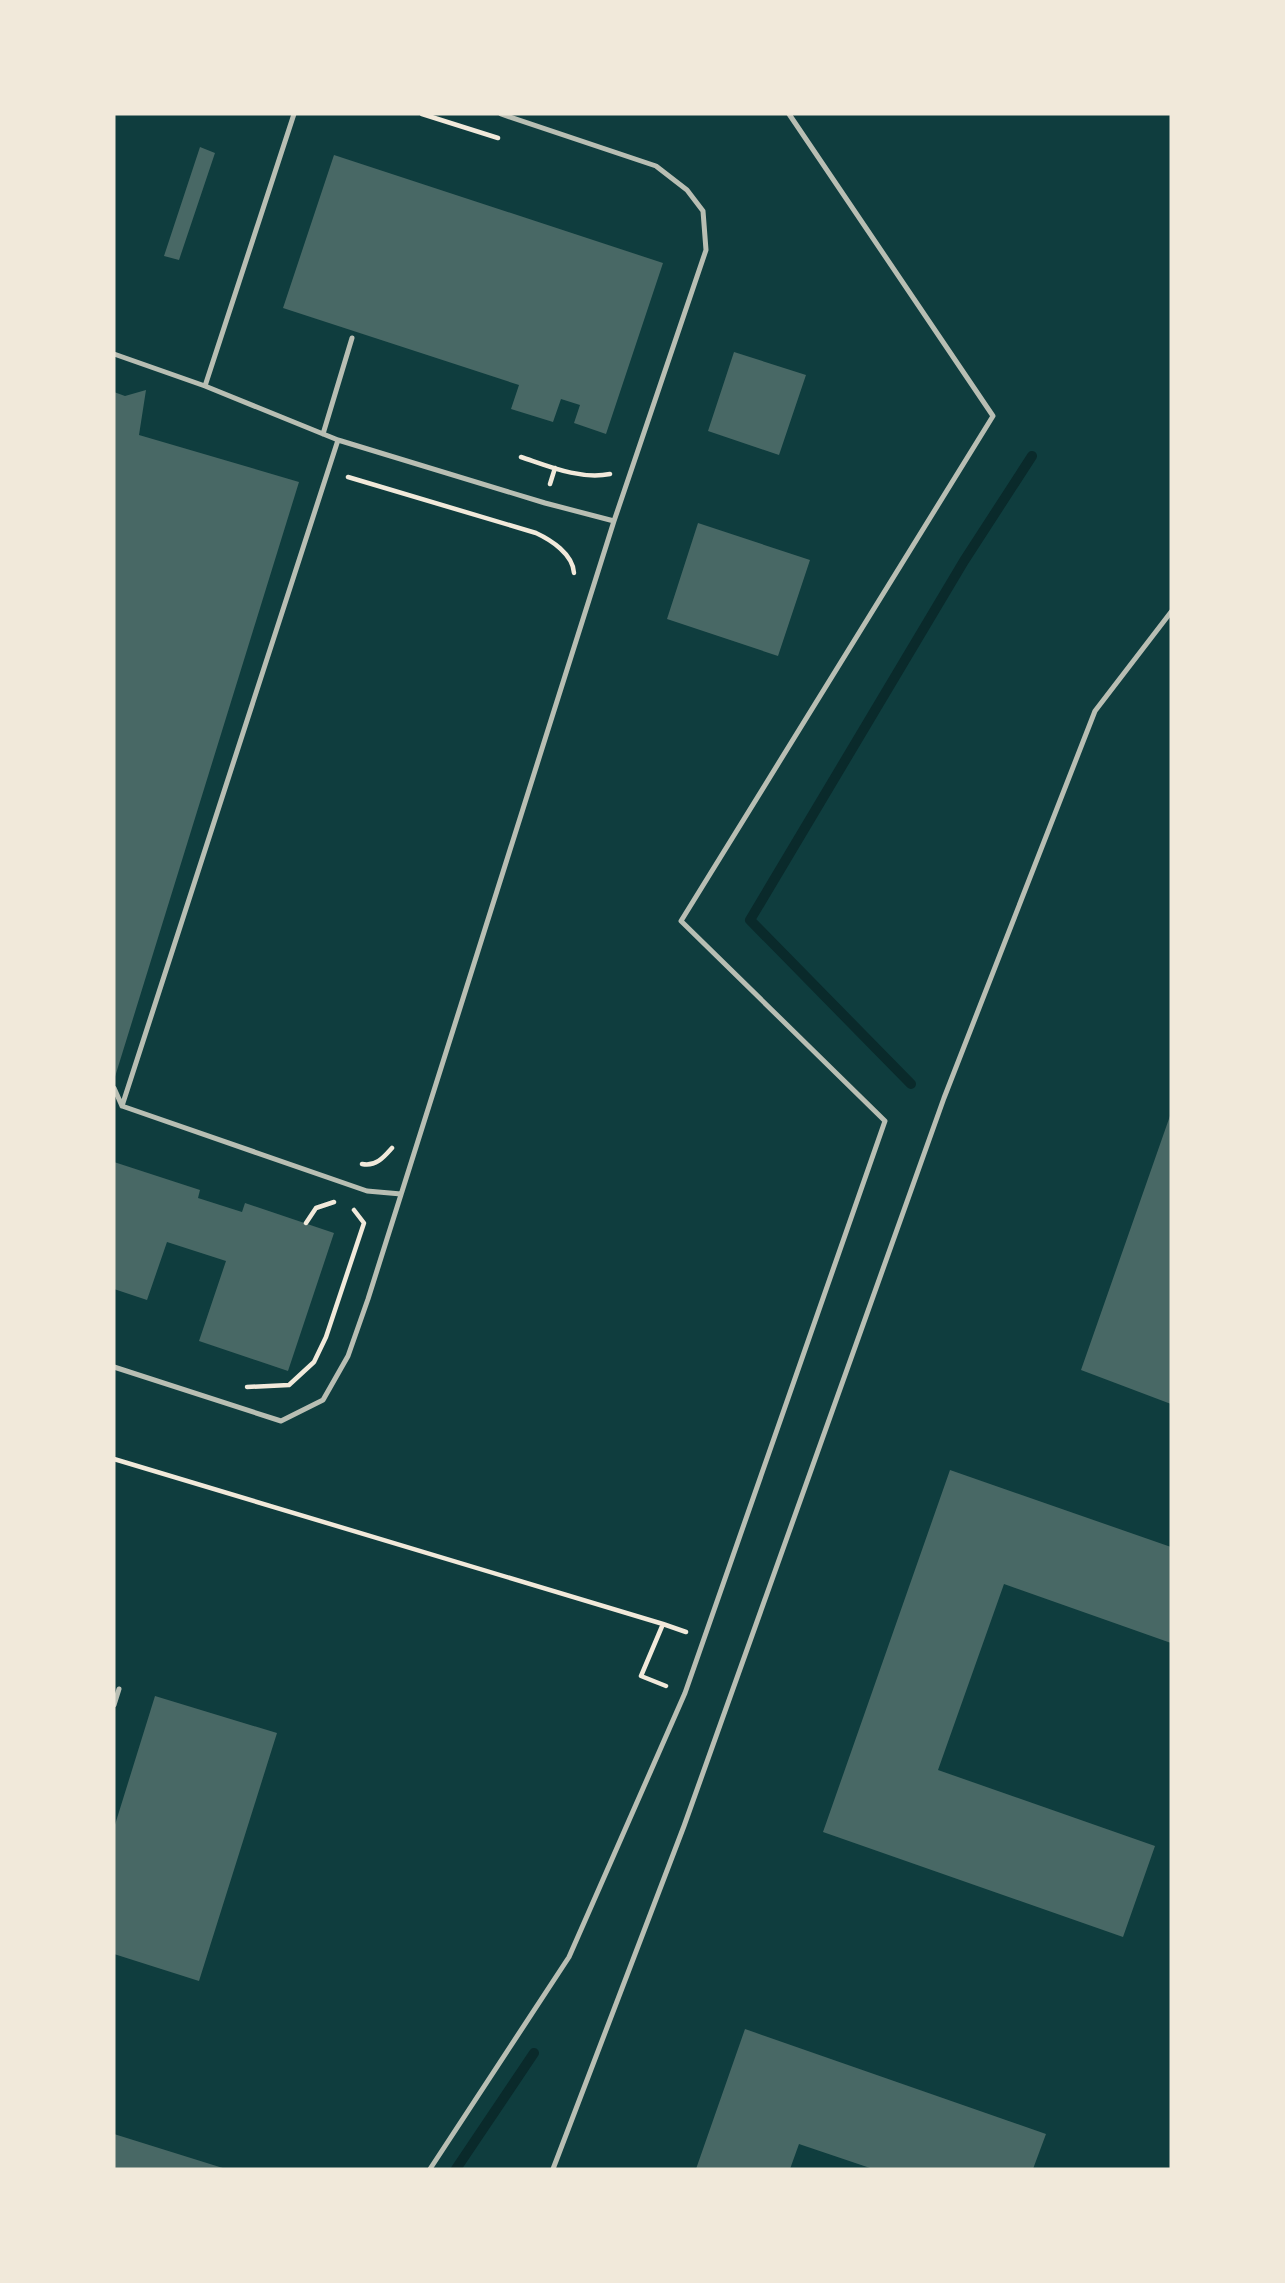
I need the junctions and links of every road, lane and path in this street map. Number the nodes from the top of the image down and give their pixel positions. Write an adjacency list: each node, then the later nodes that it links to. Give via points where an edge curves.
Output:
1 (294, 114): 8 (lane)
2 (422, 114): 5 (path)
3 (501, 114): 14 (lane, via 656,166 687,190 703,211 706,250)
4 (789, 114): 31 (lane, via 993,416 681,921 885,1121 680,1706 569,1957)
5 (500, 139)
6 (352, 338): 9 (lane)
7 (114, 354): 8 (lane)
8 (205, 386): 9 (lane)
9 (323, 434): 10 (lane)
10 (338, 440): 13 (lane); 14 (lane)
11 (521, 457): 12 (path, via 587,475 609,475)
12 (615, 467)
13 (327, 472): 15 (path, via 546,537 564,551 574,568); 18 (lane)
14 (614, 522): 21 (lane)
15 (573, 578)
16 (1171, 612): 32 (lane, via 1096,710 944,1098 684,1826)
17 (114, 1087): 18 (lane)
18 (122, 1106): 21 (lane, via 368,1191)
19 (395, 1144): 20 (path, via 381,1160)
20 (356, 1163)
21 (401, 1194): 25 (lane, via 348,1356 323,1400 281,1421)
22 (343, 1203): 24 (path, via 316,1208)
23 (350, 1206): 26 (path, via 364,1223 314,1362 289,1385)
24 (306, 1223)
25 (114, 1367)
26 (245, 1387)
27 (114, 1459): 28 (path, via 663,1624)
28 (641, 1676)
29 (119, 1689): 30 (lane)
30 (114, 1705)
31 (430, 2169)
32 (553, 2169)

